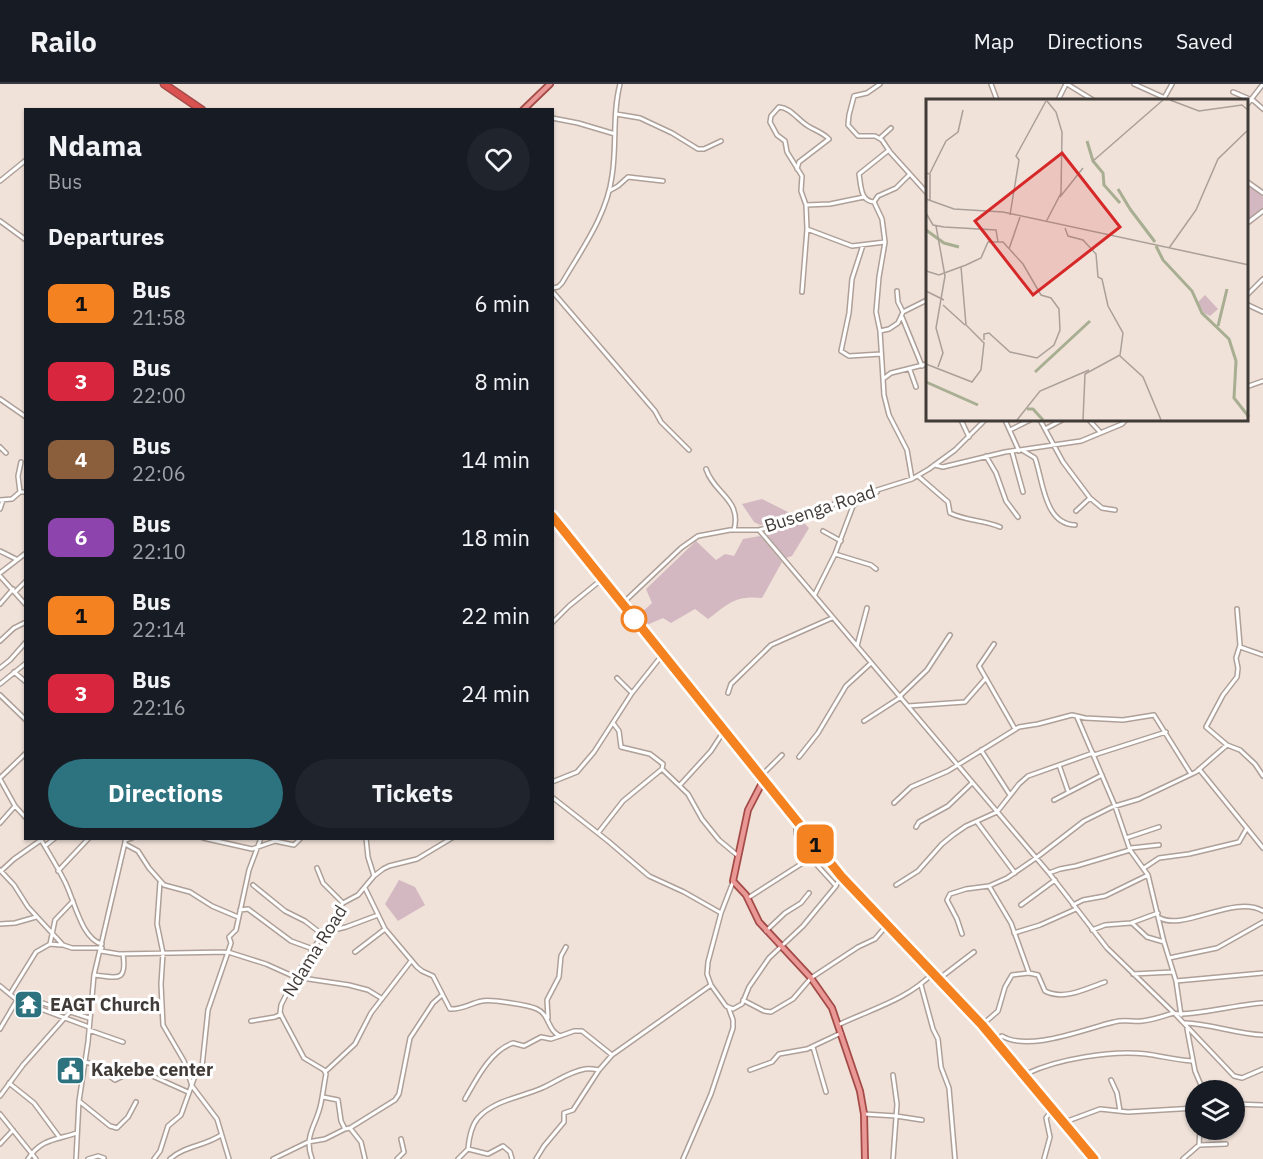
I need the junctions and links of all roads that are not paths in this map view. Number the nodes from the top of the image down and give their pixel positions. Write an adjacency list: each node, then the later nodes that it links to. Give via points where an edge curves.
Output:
1 (164, 84): 17 (highway)
2 (550, 84): 18 (main road)
3 (620, 84): 20 (street)
4 (880, 84): 24 (street, via 854,96 848,123 858,136)
5 (991, 84): 11 (street)
6 (1066, 84): 12 (street); 13 (street)
7 (1134, 84): 14 (street)
8 (1172, 84): 14 (street)
9 (1263, 84): 15 (street)
10 (1233, 92): 15 (street)
11 (997, 99)
12 (1058, 99)
13 (1092, 99)
14 (1164, 99)
15 (1251, 100): 16 (street); 19 (street)
16 (1248, 104)
17 (199, 108)
18 (527, 108)
19 (1263, 109)
20 (616, 114): 23 (street); 25 (street, via 640,118 698,149)
21 (554, 118): 23 (street)
22 (891, 128): 24 (street)
23 (615, 134): 33 (street)
24 (880, 138): 26 (street)
25 (721, 141)
26 (889, 150): 29 (street); 36 (street, via 860,172)
27 (24, 162): 30 (street)
28 (797, 169): 28 (street, via 800,162 829,139 779,107 770,122 785,141); 38 (street, via 802,176)
29 (910, 174): 34 (street); 37 (street)
30 (0, 181)
31 (663, 181): 33 (street, via 628,177)
32 (1248, 183): 35 (street)
33 (609, 190): 47 (street, via 601,215 562,283)
34 (926, 192)
35 (1263, 194)
36 (864, 197): 37 (street); 38 (street)
37 (874, 202): 44 (street, via 882,219)
38 (806, 205): 42 (street)
39 (1263, 211): 41 (street)
40 (0, 221): 43 (street)
41 (1248, 222)
42 (807, 229): 45 (street, via 848,245); 50 (street)
43 (24, 239)
44 (885, 242): 45 (street); 57 (street, via 876,312)
45 (863, 246): 58 (street, via 852,279 841,351 849,356)
46 (1263, 279): 51 (street)
47 (554, 288)
48 (554, 291): 82 (street, via 661,422)
49 (897, 291): 54 (street)
50 (802, 292)
51 (1248, 294)
52 (926, 300): 54 (street)
53 (1248, 305): 55 (street)
54 (903, 312): 56 (street)
55 (1263, 312)
56 (902, 317): 57 (street); 60 (street)
57 (880, 331): 58 (street)
58 (881, 354): 62 (street)
59 (926, 364): 60 (street)
60 (922, 366): 61 (street)
61 (910, 370): 62 (street, via 891,373); 65 (street)
62 (883, 379): 91 (street, via 889,415 907,450)
63 (1263, 381): 64 (street)
64 (1248, 386)
65 (916, 387)
66 (0, 399): 67 (street)
67 (24, 416)
68 (962, 422): 79 (street)
69 (983, 422): 79 (street, Busenga Road)
70 (1006, 422): 77 (street)
71 (1026, 422): 77 (street)
72 (1041, 422): 76 (street)
73 (1058, 422): 76 (street)
74 (1091, 422): 78 (street)
75 (1124, 422): 78 (street)
76 (1045, 429): 80 (street)
77 (1010, 430): 83 (street)
78 (1100, 432): 80 (street, via 1081,441)
79 (969, 438): 88 (street, Busenga Road)
80 (1053, 445): 83 (street); 96 (street)
81 (0, 447): 85 (street)
82 (689, 450)
83 (1021, 451): 84 (street); 103 (street, via 1035,458 1044,495 1057,517 1066,525)
84 (1012, 452): 86 (street); 95 (street)
85 (6, 453)
86 (986, 456): 88 (street, via 943,467); 101 (street, via 1006,501)
87 (21, 462): 93 (street)
88 (935, 465): 90 (street, Busenga Road)
89 (706, 469): 105 (street, via 734,508)
90 (918, 476): 91 (street, Busenga Road); 104 (street, via 948,502 950,513)
91 (912, 479): 92 (street, Busenga Road)
92 (880, 489): 106 (street, Busenga Road); 108 (street, via 853,506)
93 (20, 492): 94 (street); 97 (street, via 12,499)
94 (24, 492)
95 (1023, 492)
96 (1090, 498): 99 (street, via 1102,508); 100 (street)
97 (1, 500): 98 (street)
98 (0, 508)
99 (1115, 510)
100 (1076, 511)
101 (1018, 517)
102 (554, 518): 115 (highway)
103 (1075, 525)
104 (1000, 527)
105 (734, 530): 106 (street, Busenga Road); 121 (street, Busenga Road, via 698,536)
106 (759, 530): 118 (street)
107 (823, 531): 108 (street)
108 (841, 541): 111 (street)
109 (0, 551): 112 (street)
110 (24, 554): 112 (street)
111 (836, 554): 113 (street); 118 (street)
112 (16, 559): 114 (street)
113 (876, 569)
114 (0, 575): 117 (street)
115 (603, 579): 121 (highway); 125 (street)
116 (24, 583): 117 (street)
117 (14, 591): 119 (street); 120 (street)
118 (815, 594): 124 (street)
119 (24, 603)
120 (0, 604)
121 (622, 604): 133 (highway)
122 (867, 608): 131 (street)
123 (1237, 609): 132 (street)
124 (832, 618): 131 (street); 144 (street, via 771,645 731,684)
125 (554, 621)
126 (24, 623): 128 (street)
127 (950, 635): 146 (street, via 927,670)
128 (0, 641)
129 (24, 644): 137 (street)
130 (994, 644): 140 (street, via 979,664)
131 (856, 646): 135 (street)
132 (1239, 647): 134 (street); 155 (street, via 1237,677 1206,725)
133 (663, 654): 143 (street); 153 (highway)
134 (1263, 655)
135 (871, 663): 146 (street); 160 (street, via 846,686)
136 (24, 664): 138 (street)
137 (0, 668)
138 (14, 672): 141 (street); 142 (street)
139 (617, 678): 143 (street)
140 (986, 678): 147 (street, via 965,702); 152 (street)
141 (24, 680)
142 (0, 684)
143 (632, 693): 151 (street)
144 (728, 693)
145 (0, 695): 149 (street)
146 (901, 697): 147 (street); 150 (street)
147 (908, 706): 161 (street)
148 (1077, 717): 152 (street); 154 (street, via 1123,720 1154,716); 157 (street)
149 (24, 718)
150 (864, 721)
151 (613, 723): 163 (street, via 619,731 621,747 652,755 663,764); 170 (street, via 579,770)
152 (1015, 729): 156 (street)
153 (724, 731): 169 (highway); 172 (street)
154 (1166, 732): 157 (street); 165 (street)
155 (1227, 745): 164 (street); 167 (street, via 1240,750)
156 (981, 750): 161 (street); 174 (street)
157 (1094, 754): 162 (street); 166 (street)
158 (24, 755): 168 (street)
159 (782, 755): 169 (street)
160 (799, 757)
161 (956, 765): 171 (street); 177 (street, via 911,787)
162 (1059, 765): 173 (street); 174 (street, via 1028,776)
163 (662, 769): 172 (street); 188 (street, via 624,801)
164 (1199, 769): 165 (street); 187 (street)
165 (1191, 774): 179 (street, via 1128,804)
166 (1102, 775): 173 (street); 179 (street)
167 (1263, 776)
168 (0, 778): 178 (street)
169 (762, 779): 184 (highway); 205 (main road, via 748,810)
170 (554, 781)
171 (972, 783): 180 (street); 185 (street)
172 (680, 785): 205 (street, via 718,840)
173 (1068, 792): 176 (street)
174 (1010, 795): 180 (street)
175 (554, 799): 188 (street)
176 (1054, 800)
177 (894, 803)
178 (15, 806): 181 (street); 183 (street)
179 (1115, 806): 189 (street); 207 (street, via 1084,821)
180 (996, 812): 182 (street); 207 (street)
181 (24, 816)
182 (977, 822): 212 (street); 221 (street, via 953,835 918,871)
183 (0, 823)
184 (799, 825): 206 (street, via 796,834); 216 (highway)
185 (916, 827)
186 (1159, 827): 189 (street)
187 (1247, 828): 203 (street); 208 (street, via 1239,842 1159,858)
188 (598, 833): 236 (street, via 649,876)
189 (1126, 838): 204 (street)
190 (40, 840): 211 (street)
191 (42, 840): 201 (street)
192 (52, 840): 201 (street)
193 (87, 840): 210 (street)
194 (211, 840): 202 (street)
195 (260, 840): 202 (street)
196 (299, 840): 202 (street, via 294,844 275,841)
197 (366, 840): 215 (street)
198 (450, 840): 215 (street, Ndama Road, via 421,857 389,866)
199 (125, 841): 219 (street, via 138,851); 256 (street)
200 (1159, 845): 204 (street)
201 (45, 846): 210 (street)
202 (257, 848): 226 (street)
203 (1263, 848)
204 (1130, 849): 208 (street); 213 (street)
205 (737, 855): 218 (main road)
206 (812, 857): 222 (street); 227 (street)
207 (1036, 858): 212 (street); 213 (street)
208 (1144, 867): 214 (street)
209 (318, 868): 229 (street, via 323,883)
210 (58, 871): 228 (street)
211 (1, 872): 239 (street)
212 (1015, 873): 223 (street)
213 (1049, 873): 217 (street)
214 (1148, 875): 230 (street, via 1105,896); 238 (street)
215 (374, 876): 224 (street, Ndama Road)
216 (841, 876): 222 (street); 244 (highway)
217 (1055, 880): 230 (street); 231 (street)
218 (733, 881): 227 (main road); 236 (street)
219 (160, 882): 240 (street, via 190,892); 262 (street, via 157,924)
220 (253, 885): 250 (street, via 285,911)
221 (896, 885)
222 (836, 886): 257 (street)
223 (989, 886): 248 (street); 251 (street, via 948,896)
224 (364, 888): 229 (street, Ndama Road); 237 (street)
225 (809, 893): 247 (street)
226 (244, 898): 232 (street); 234 (street)
227 (748, 898): 247 (main road)
228 (73, 901): 249 (street, via 55,920); 256 (street, via 86,932)
229 (343, 903): 250 (street, Ndama Road)
230 (1073, 905): 233 (street)
231 (1021, 906)
232 (248, 909): 234 (street); 258 (street, via 291,941)
233 (1076, 909): 246 (street); 248 (street)
234 (240, 910): 240 (street)
235 (1263, 911): 238 (street, via 1234,908 1172,922)
236 (721, 913): 277 (street, via 707,969)
237 (378, 915): 245 (street); 250 (street)
238 (1159, 915): 242 (street); 252 (street)
239 (36, 917): 243 (street); 249 (street)
240 (238, 917): 259 (street, via 236,930 229,937)
241 (1263, 922): 264 (street, via 1217,948)
242 (1132, 923): 246 (street); 252 (street, via 1147,937)
243 (0, 924)
244 (887, 925): 266 (highway); 273 (street, via 875,939)
245 (386, 929): 260 (street); 265 (street)
246 (1092, 930): 270 (street)
247 (766, 931): 257 (main road)
248 (1014, 933): 268 (street)
249 (52, 934): 253 (street); 254 (street)
250 (324, 934): 258 (street, Ndama Road)
251 (962, 934)
252 (1164, 942): 264 (street)
253 (50, 944): 254 (street); 280 (street, via 36,952)
254 (63, 945): 256 (street)
255 (566, 947): 292 (street, via 559,977 547,1000)
256 (102, 948): 263 (street); 271 (street)
257 (781, 948): 273 (main road); 284 (street, via 765,963)
258 (313, 949): 272 (street, Ndama Road)
259 (228, 952): 262 (street); 272 (street); 318 (street, via 208,1010 202,1068)
260 (355, 952)
261 (974, 952): 274 (street)
262 (163, 953): 263 (street); 318 (street, via 163,1025 184,1061)
263 (123, 954): 271 (street, via 124,970 120,976)
264 (1168, 958): 267 (street)
265 (411, 961): 281 (street, via 433,976); 282 (street)
266 (934, 972): 274 (highway); 278 (street)
267 (1173, 972): 270 (street); 275 (street)
268 (1029, 973): 276 (street, via 1039,976 1045,991 1053,994 1075,993); 296 (street, via 1011,976 998,1011)
269 (1263, 973): 275 (street)
270 (1133, 974): 289 (street)
271 (94, 975): 290 (street)
272 (295, 977): 282 (street, via 349,985); 288 (street, Ndama Road, via 281,1005)
273 (811, 978): 284 (street, via 793,999 771,1012); 295 (main road, via 832,1008)
274 (940, 978): 296 (highway)
275 (1176, 981): 289 (street)
276 (1105, 982)
277 (711, 984): 286 (street); 306 (street)
278 (921, 986): 295 (street); 369 (street, via 949,1088)
279 (0, 987): 280 (street)
280 (10, 994): 283 (street)
281 (442, 995): 292 (street, via 452,1009 487,1000 530,1006); 339 (street, via 410,1038 397,1098)
282 (381, 998): 312 (street, via 357,1041)
283 (17, 1000): 287 (street, via 24,997); 291 (street); 298 (street)
284 (743, 1000): 286 (street, via 737,1008)
285 (1263, 1003): 289 (street)
286 (729, 1009): 366 (street, via 733,1023 730,1037)
287 (69, 1013): 290 (street); 291 (street)
288 (281, 1014): 293 (street); 312 (street, Ndama Road, via 304,1058)
289 (1177, 1014): 294 (street); 303 (street, via 1142,1022 1119,1021 1030,1042 1011,1041 1002,1036)
290 (89, 1018): 299 (street)
291 (65, 1019): 299 (street); 317 (street)
292 (548, 1020): 302 (street, via 552,1031)
293 (251, 1021)
294 (1184, 1023): 297 (street); 301 (street)
295 (838, 1025): 300 (main road)
296 (982, 1025): 303 (highway)
297 (1186, 1027): 307 (street); 309 (street, via 1234,1076 1242,1078)
298 (0, 1029)
299 (89, 1029): 304 (street); 308 (street)
300 (841, 1033): 305 (street); 332 (main road)
301 (1263, 1035)
302 (560, 1036): 306 (street, via 582,1031); 323 (street, via 505,1047 492,1057)
303 (995, 1039): 314 (highway)
304 (123, 1042)
305 (813, 1047): 311 (street, via 779,1054 772,1062); 320 (street)
306 (612, 1055): 310 (street)
307 (1192, 1061): 314 (street, via 1118,1054 1063,1061); 316 (street)
308 (85, 1062): 319 (street, via 116,1080 139,1070); 324 (street)
309 (1263, 1069)
310 (598, 1070): 349 (street, via 584,1069 565,1075 490,1109 477,1119); 365 (street, via 573,1110 564,1113 564,1122)
311 (750, 1070)
312 (325, 1072): 322 (street)
313 (893, 1075): 333 (street)
314 (1024, 1075): 329 (highway)
315 (1111, 1080): 330 (street)
316 (1199, 1080)
317 (9, 1083): 321 (street); 342 (street, via 34,1103)
318 (192, 1086): 319 (street); 341 (street, via 217,1119)
319 (188, 1092): 356 (street, via 181,1115 168,1126)
320 (826, 1092)
321 (0, 1096)
322 (322, 1096): 339 (street, via 338,1100 341,1121); 345 (street)
323 (465, 1100)
324 (79, 1101): 325 (street, via 117,1128); 340 (street)
325 (136, 1102)
326 (1245, 1104): 327 (street)
327 (1263, 1105)
328 (1185, 1108): 330 (street)
329 (1053, 1110): 336 (highway); 370 (street, via 1046,1118 1050,1137)
330 (1120, 1111): 336 (street, via 1100,1109)
331 (0, 1114): 334 (street)
332 (864, 1114): 333 (street); 367 (main road)
333 (896, 1116): 335 (street); 368 (street)
334 (5, 1120): 337 (street); 338 (street)
335 (922, 1120)
336 (1063, 1123): 371 (highway)
337 (0, 1125)
338 (13, 1129): 346 (street); 350 (street)
339 (348, 1129): 345 (street); 361 (street, via 361,1142)
340 (77, 1133): 342 (street); 354 (street)
341 (221, 1135): 357 (street); 358 (street)
342 (60, 1138): 350 (street, via 45,1142)
343 (400, 1139): 362 (street, via 404,1152)
344 (1199, 1140): 348 (street)
345 (308, 1142): 359 (street); 360 (street)
346 (0, 1144)
347 (1226, 1144): 348 (street)
348 (1199, 1145): 372 (street)
349 (468, 1149): 363 (street); 364 (street, via 489,1154 503,1146)
350 (32, 1152): 352 (street); 353 (street)
351 (104, 1158): 355 (street)
352 (28, 1159)
353 (36, 1159)
354 (75, 1159)
355 (88, 1159)
356 (154, 1159)
357 (170, 1159)
358 (229, 1159)
359 (273, 1159)
360 (312, 1159)
361 (365, 1159)
362 (397, 1159)
363 (458, 1159)
364 (512, 1159)
365 (537, 1159)
366 (683, 1159)
367 (865, 1159)
368 (893, 1159)
369 (956, 1159)
370 (1044, 1159)
371 (1094, 1159)
372 (1183, 1159)

